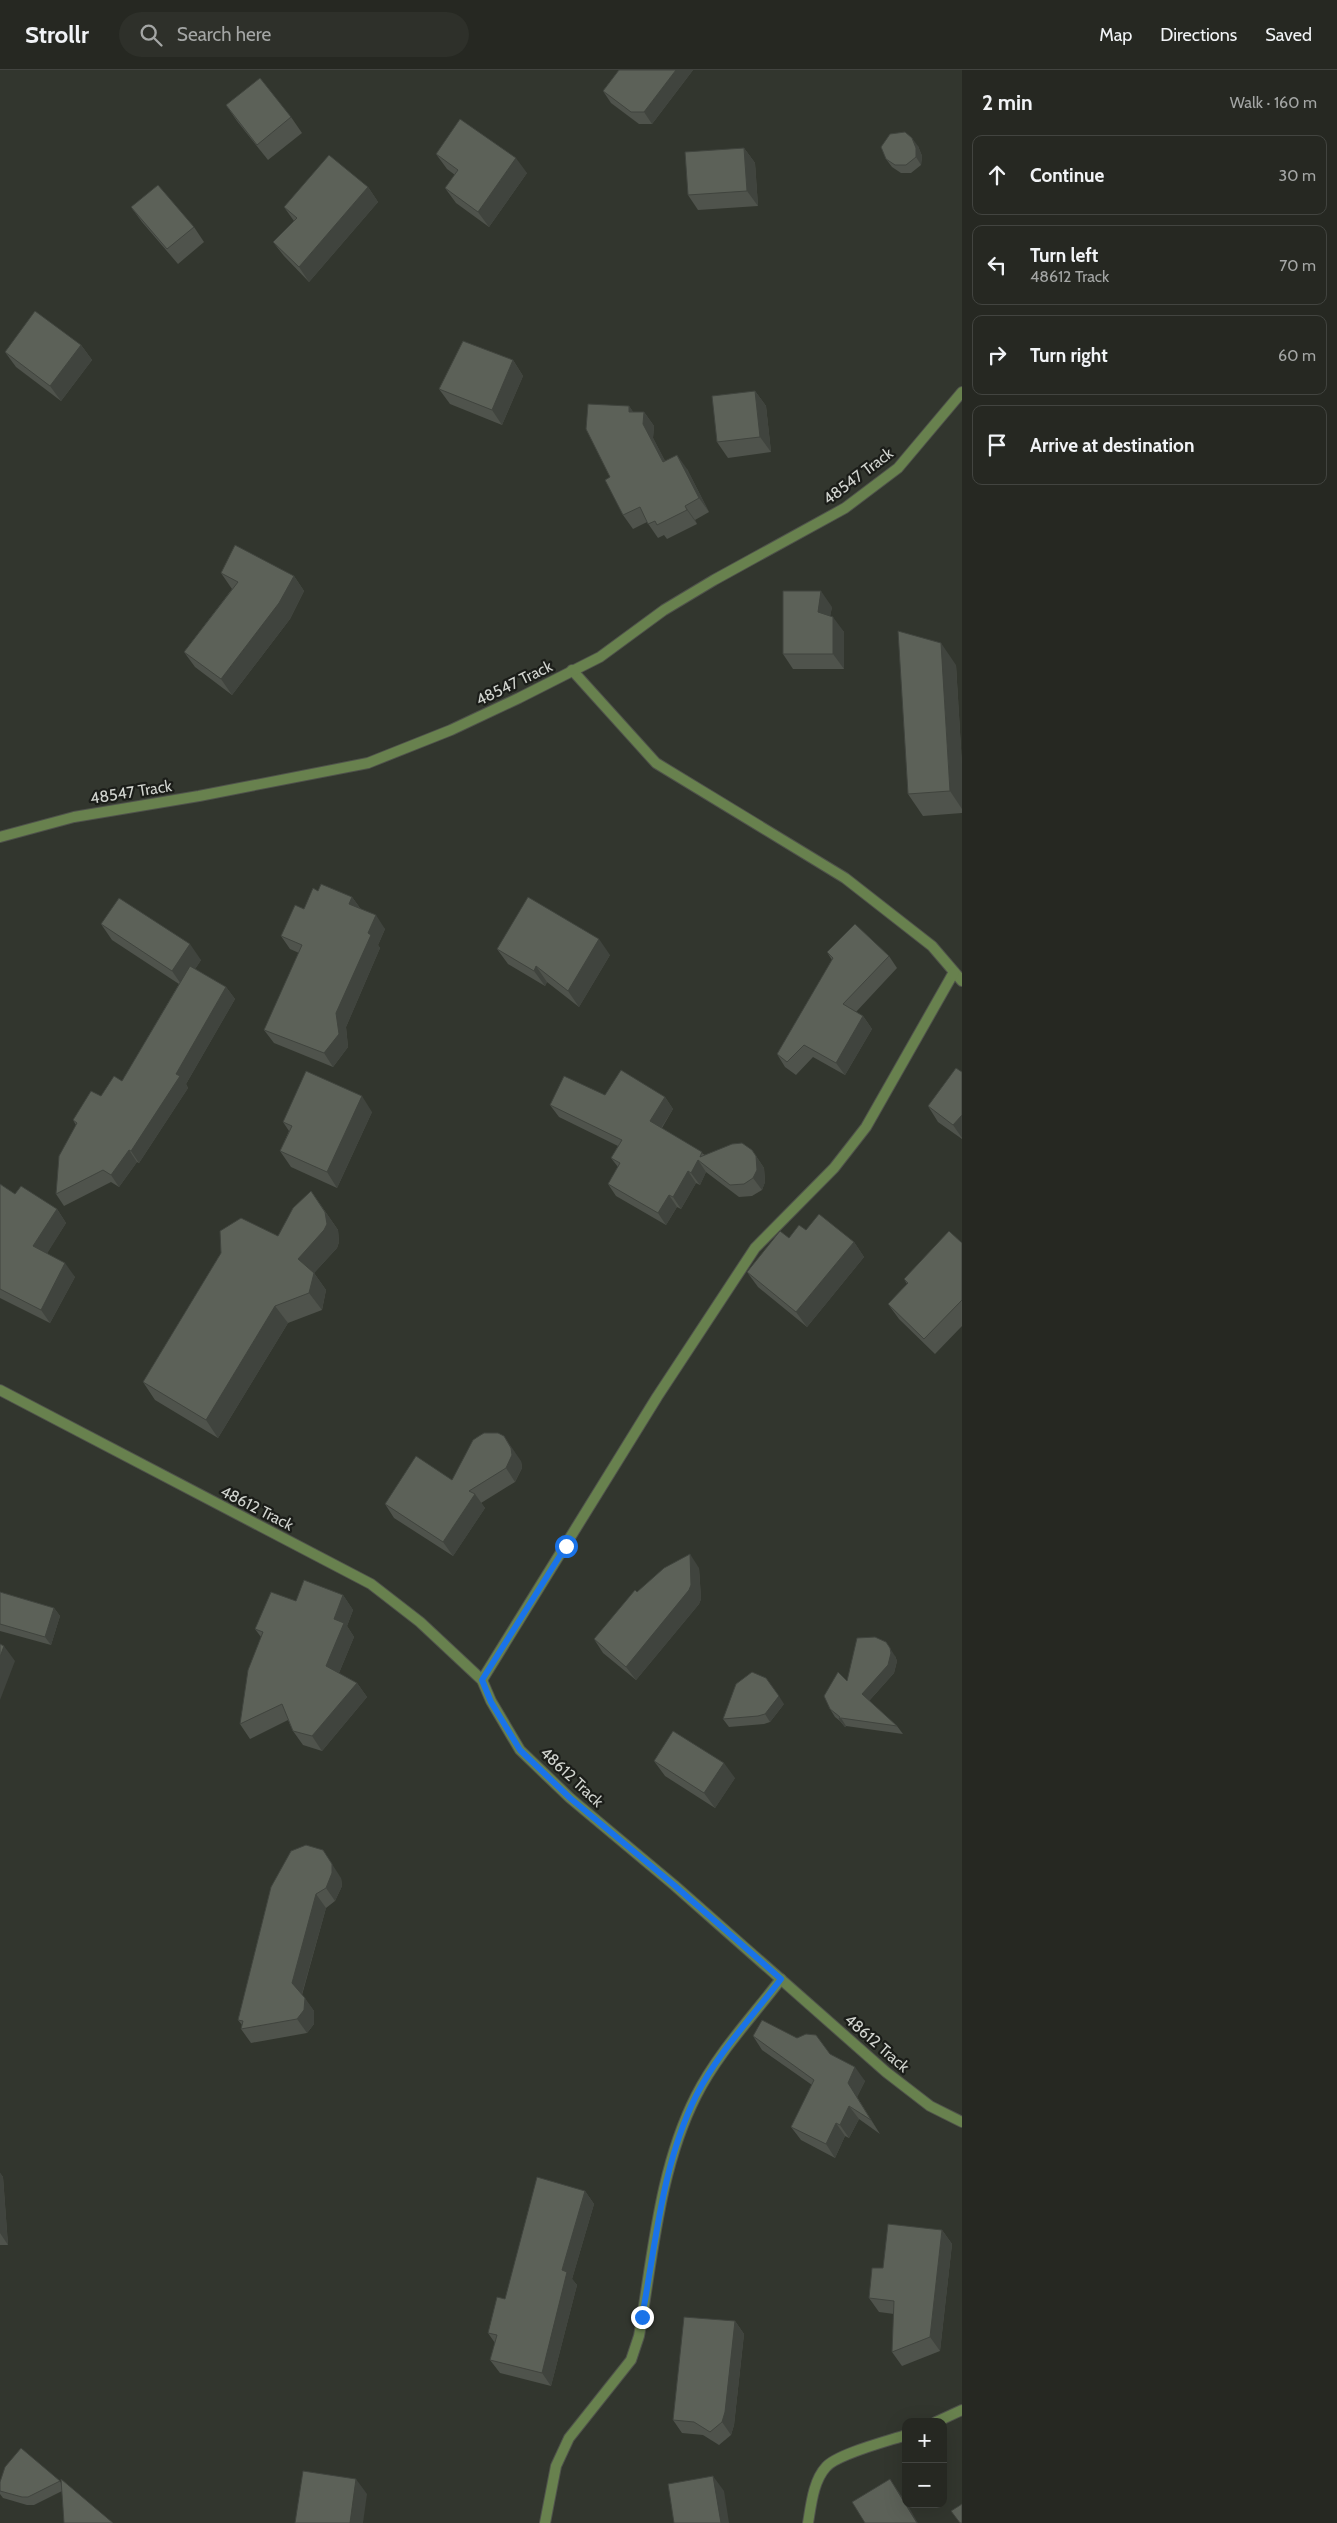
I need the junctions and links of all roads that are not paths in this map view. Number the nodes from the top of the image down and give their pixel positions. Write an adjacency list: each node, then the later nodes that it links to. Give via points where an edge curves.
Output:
1 (962, 392): 2 (street, 48547 Track, via 898,468 845,508 714,580 664,610 600,657)
2 (572, 670): 3 (street, 48547 Track, via 450,730 368,762 74,817); 4 (street, via 656,763 845,878 932,946)
3 (0, 836)
4 (954, 972): 5 (street); 7 (street, via 866,1127 834,1168 755,1248 657,1397)
5 (962, 981)
6 (0, 1390): 7 (street, 48612 Track, via 371,1584 420,1622)
7 (482, 1680): 8 (street, 48612 Track, via 491,1702 520,1750 570,1798)
8 (781, 1979): 9 (street, 48612 Track, via 886,2072 930,2106); 13 (street, via 711,2071 690,2109 668,2170 634,2352 569,2438 556,2466)
9 (962, 2122)
10 (962, 2410): 11 (street)
11 (945, 2418)
12 (902, 2436): 14 (street, via 840,2458 826,2467 814,2493)
13 (545, 2523)
14 (808, 2523)

